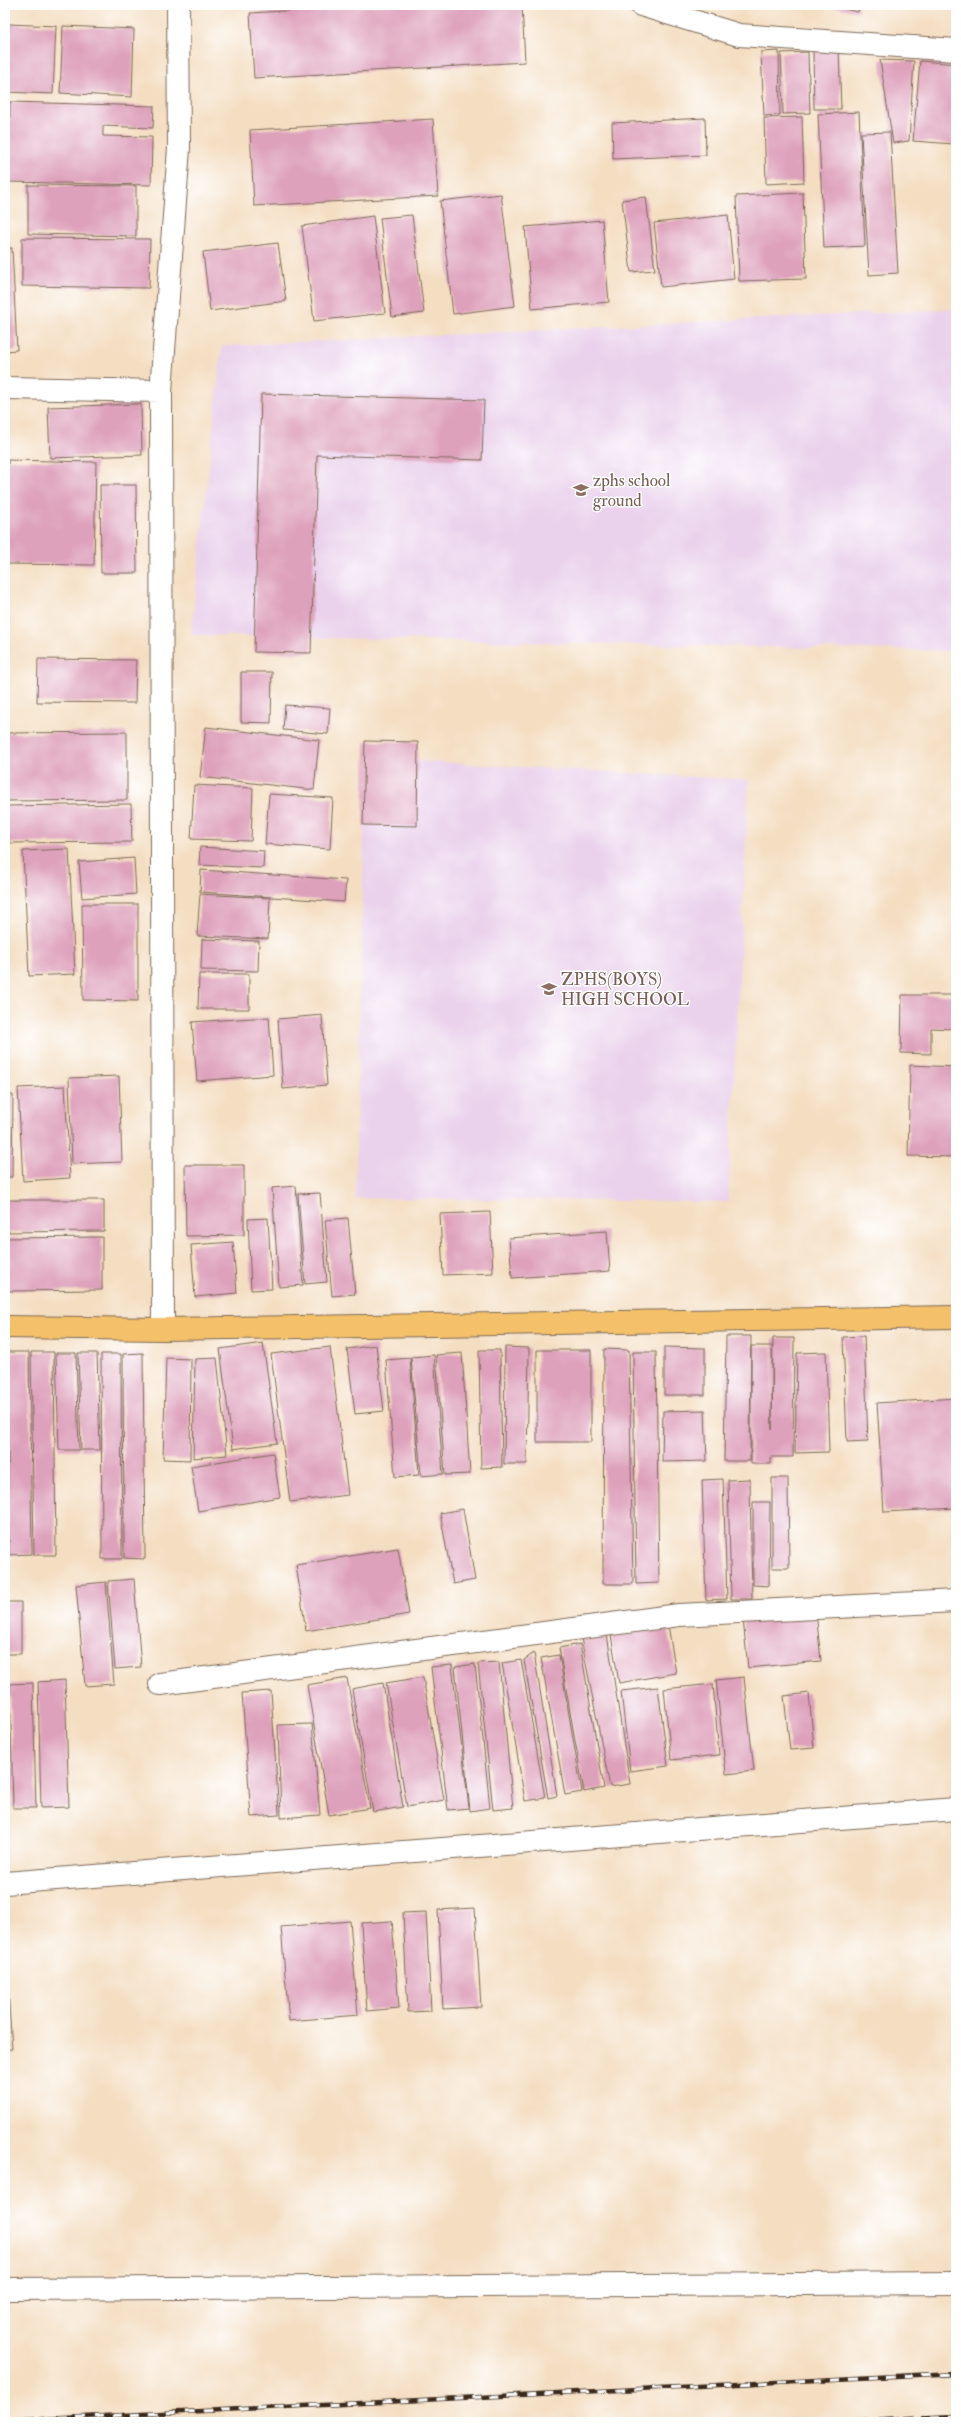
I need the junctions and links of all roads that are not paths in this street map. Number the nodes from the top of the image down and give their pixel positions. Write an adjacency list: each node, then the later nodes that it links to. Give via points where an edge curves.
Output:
1 (178, 5): 5 (street, via 179,148)
2 (641, 5): 3 (street, via 739,35)
3 (956, 50)
4 (5, 388): 5 (street)
5 (161, 391): 8 (street)
6 (956, 1317): 8 (main road)
7 (5, 1327): 8 (main road)
8 (163, 1329)
9 (956, 1601): 10 (street, via 679,1615)
10 (160, 1684)
11 (956, 1809): 12 (street)
12 (5, 1883)
13 (956, 2283): 14 (street)
14 (5, 2289)

